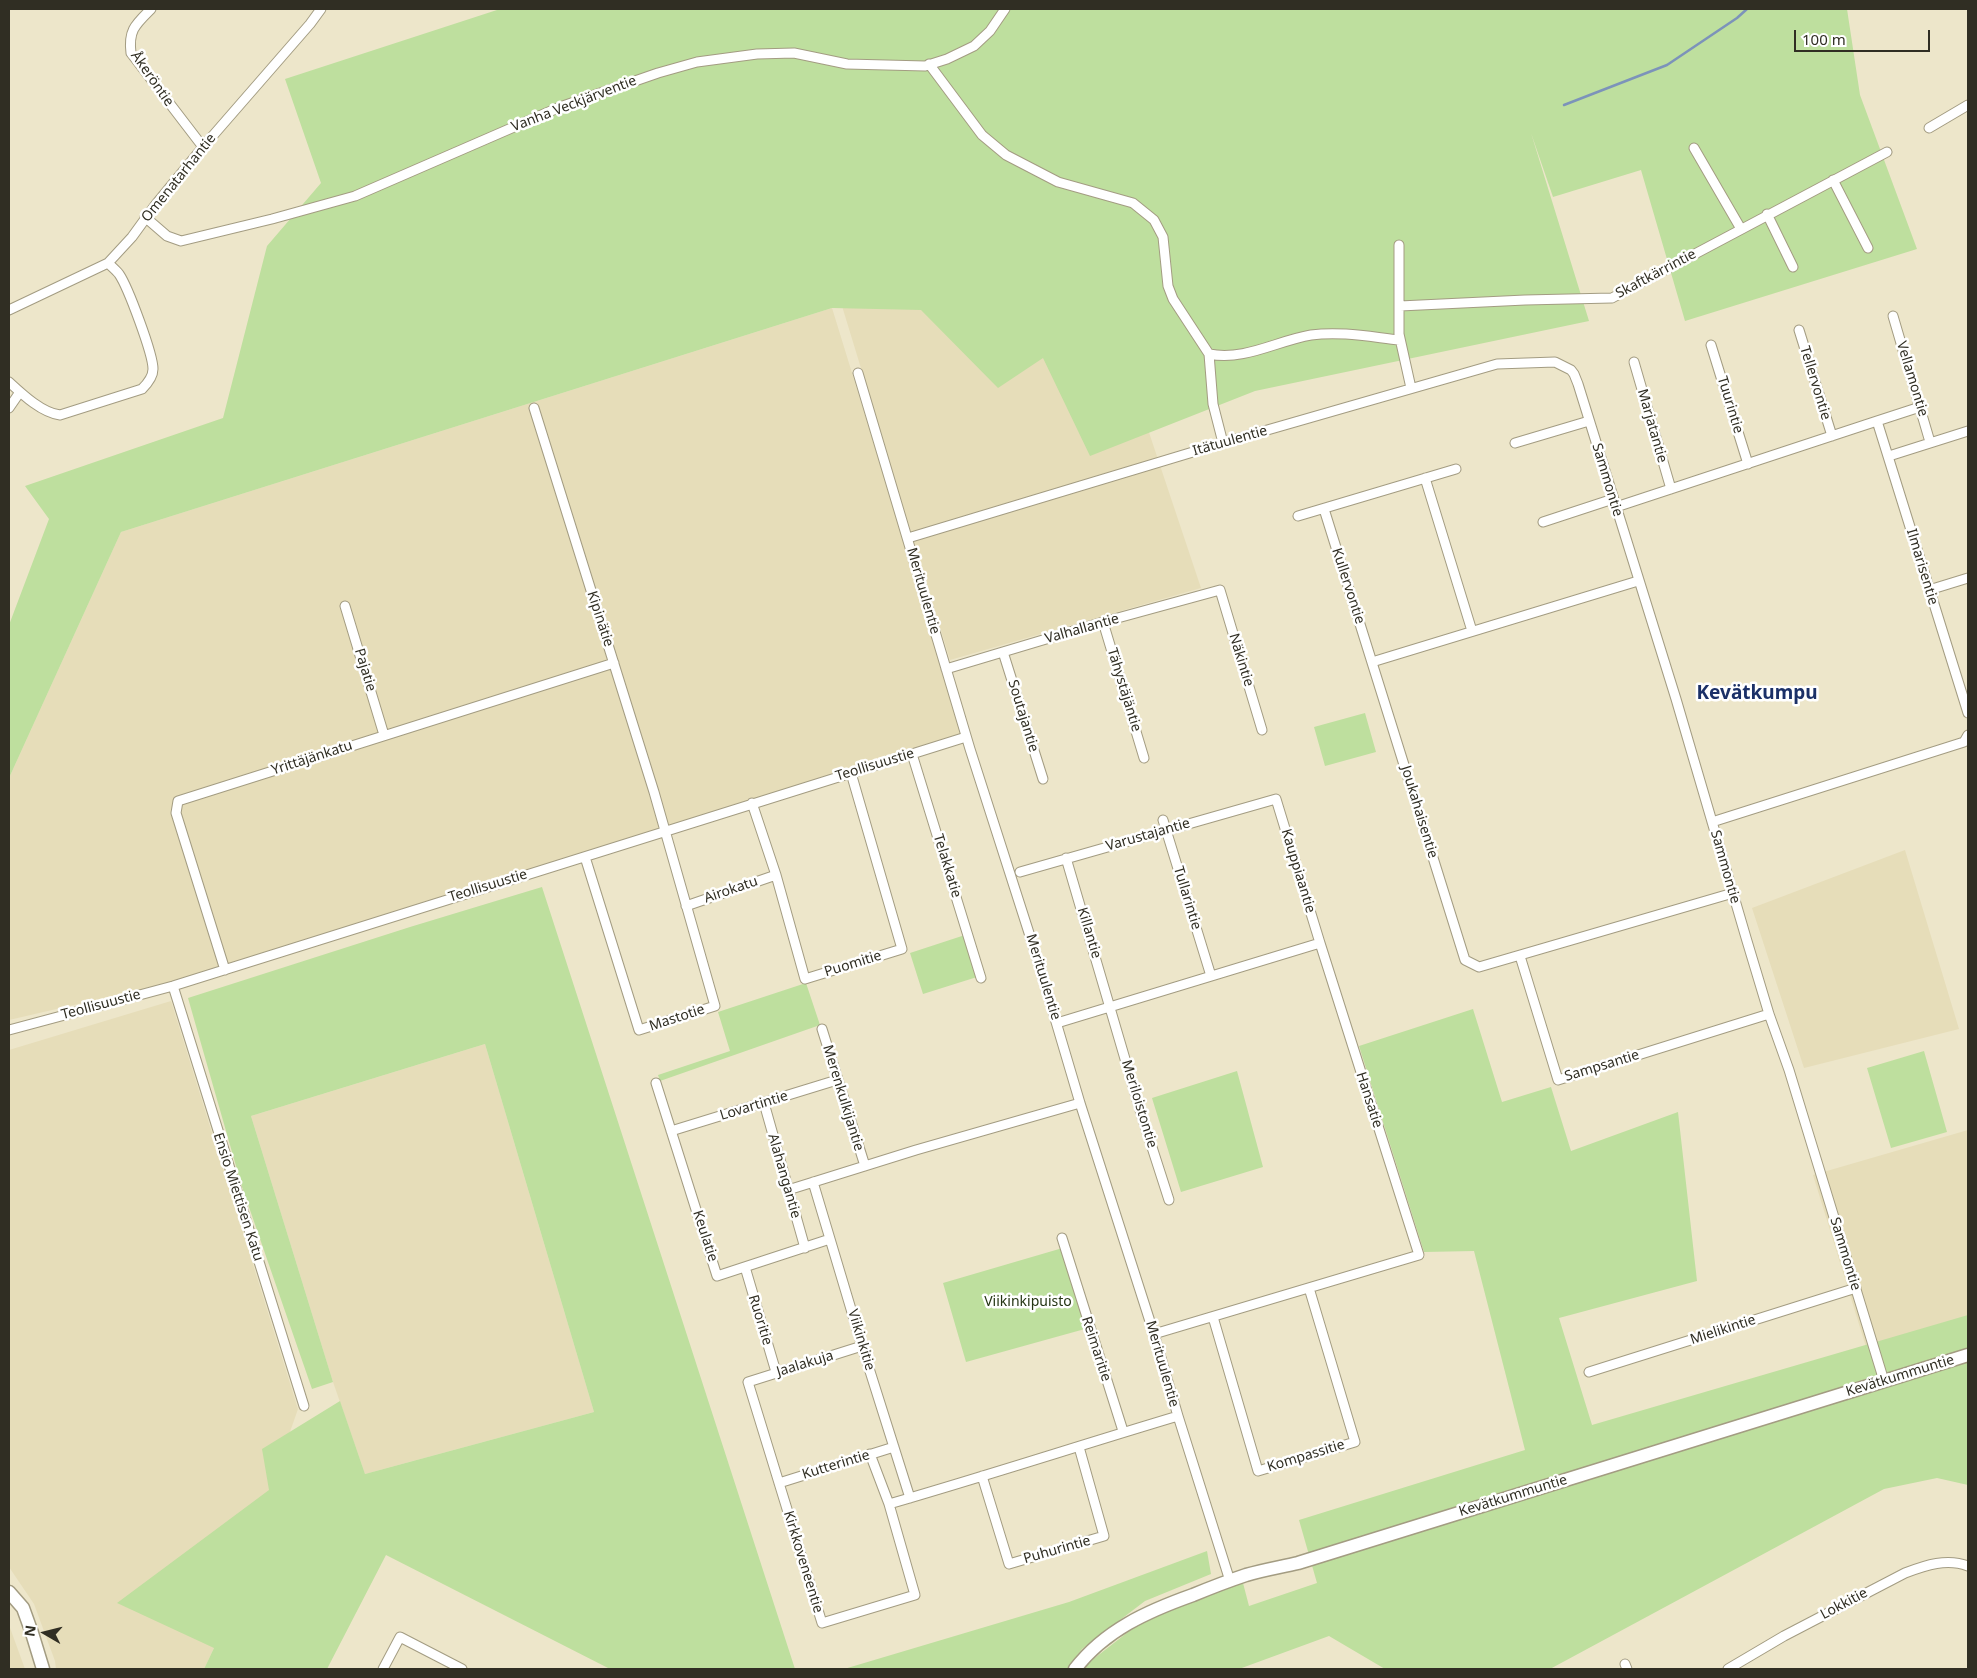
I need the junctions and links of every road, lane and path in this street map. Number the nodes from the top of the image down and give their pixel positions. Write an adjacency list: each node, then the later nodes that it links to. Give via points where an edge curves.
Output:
1 (151, 9): 7 (street, Åkeröntie, via 130,34 131,53)
2 (321, 9): 7 (street, Omenatarhantie)
3 (1005, 9): 4 (street, Vanha Veckjärventie, via 990,31 974,46)
4 (929, 64): 12 (street, Vanha Veckjärventie, via 847,64 794,53 697,62 560,106 355,196 181,241 167,236); 24 (street, via 982,135 1006,155 1058,182 1132,203 1154,220 1163,237 1168,286)
5 (1968, 105): 6 (street)
6 (1929, 128)
7 (203, 147): 12 (street, Omenatarhantie)
8 (1694, 148): 13 (street)
9 (1887, 152): 10 (street, Skaftkärrintie)
10 (1833, 180): 11 (street, Skaftkärrintie); 15 (street)
11 (1767, 214): 13 (street, Skaftkärrintie); 17 (street)
12 (145, 217): 16 (street, Omenatarhantie)
13 (1741, 229): 18 (street, Skaftkärrintie, via 1612,298)
14 (1399, 245): 18 (street)
15 (1868, 248)
16 (108, 262): 19 (street, Omenatarhantie); 30 (street, via 119,274 136,311 151,358 150,381 142,389 60,415 52,414)
17 (1793, 268)
18 (1400, 306): 22 (street)
19 (9, 310)
20 (1893, 316): 31 (street, Vellamontie)
21 (1799, 330): 37 (street, Tellervontie)
22 (1400, 340): 24 (street, via 1335,333 1309,336 1236,356); 29 (street)
23 (1711, 345): 42 (street, Tuurintie)
24 (1209, 354): 40 (street, via 1213,404)
25 (1555, 362): 29 (street, Itätuulentie, via 1497,364); 34 (street, Sammontie, via 1574,374)
26 (1634, 362): 45 (street, Marjatantie)
27 (858, 373): 50 (street, Merituulentie)
28 (9, 382): 30 (street)
29 (1411, 388): 40 (street, Itätuulentie)
30 (20, 392): 32 (street)
31 (1920, 407): 35 (street); 39 (street, Vellamontie)
32 (9, 408)
33 (534, 408): 60 (street, Kipinätie)
34 (1589, 421): 38 (street); 46 (street, Sammontie)
35 (1877, 421): 37 (street); 41 (street, Ilmarisentie)
36 (1968, 431): 39 (street)
37 (1832, 436): 42 (street)
38 (1515, 442)
39 (1930, 442): 41 (street)
40 (1223, 443): 50 (street, Itätuulentie)
41 (1889, 456): 54 (street, Ilmarisentie)
42 (1748, 464): 45 (street)
43 (1456, 469): 44 (street)
44 (1425, 478): 47 (street); 57 (street)
45 (1671, 489): 46 (street)
46 (1614, 503): 49 (street); 52 (street, Sammontie)
47 (1324, 509): 48 (street); 59 (street, Kullervontie)
48 (1298, 516)
49 (1542, 522)
50 (908, 538): 61 (street, Merituulentie)
51 (1968, 578): 54 (street)
52 (1638, 581): 57 (street); 75 (street, Sammontie)
53 (1220, 590): 56 (street, Valhallantie); 64 (street, Näkintie)
54 (1929, 590): 62 (street, Ilmarisentie)
55 (345, 606): 65 (street, Pajatie)
56 (1103, 622): 58 (street, Valhallantie); 69 (street, Tähystäjäntie)
57 (1472, 631): 59 (street)
58 (1003, 652): 61 (street, Valhallantie); 71 (street, Soutajantie)
59 (1372, 662): 85 (street, Joukahaisentie, via 1465,960 1480,967)
60 (614, 663): 65 (street, Yrittäjänkatu); 77 (street, Kipinätie)
61 (946, 669): 67 (street, Merituulentie)
62 (1966, 702): 63 (street, Ilmarisentie)
63 (1968, 713)
64 (1262, 730)
65 (384, 735): 86 (street, Yrittäjänkatu, via 178,801 176,813)
66 (1968, 735): 75 (street, via 1964,742)
67 (966, 737): 68 (street, Teollisuustie); 92 (street, Merituulentie)
68 (912, 754): 70 (street, Teollisuustie); 88 (street, Telakkatie)
69 (1144, 758)
70 (851, 773): 73 (street, Teollisuustie); 81 (street, Puomitie, via 902,949 805,979)
71 (1042, 780)
72 (1276, 799): 76 (street, Varustajantie); 84 (street, Kauppiaantie)
73 (752, 803): 77 (street, Teollisuustie); 81 (street, Puomitie)
74 (1163, 820): 76 (street, Tullarintie)
75 (1712, 822): 82 (street, Sammontie)
76 (1166, 830): 79 (street, Varustajantie); 87 (street, Tullarintie)
77 (664, 831): 78 (street, Teollisuustie); 83 (street, Mastotie)
78 (585, 857): 83 (street, Mastotie, via 640,1030 715,1006); 86 (street, Teollisuustie)
79 (1066, 858): 80 (street, Varustajantie); 90 (street, Killantie)
80 (1020, 872)
81 (776, 875): 83 (street, Airokatu)
82 (1733, 893): 85 (street, Joukahaisentie); 91 (street, Sammontie)
83 (686, 906)
84 (1320, 943): 87 (street); 108 (street, Hansatie, via 1418,1255)
85 (1520, 956): 91 (street, Sampsantie, via 1558,1080)
86 (225, 970): 89 (street, Teollisuustie)
87 (1212, 976): 90 (street)
88 (981, 978)
89 (173, 986): 94 (street, Teollisuustie); 118 (street, Ensio Miettisen Katu)
90 (1111, 1007): 92 (street); 103 (street, Meriloistontie)
91 (1769, 1014): 109 (street, Sammontie)
92 (1057, 1023): 98 (street, Merituulentie)
93 (822, 1029): 95 (street, Merenkulkijantie)
94 (9, 1030)
95 (837, 1080): 97 (street, Lovartintie); 100 (street, Merenkulkijantie)
96 (656, 1082): 99 (street, Keulatie)
97 (764, 1103): 99 (street, Lovartintie); 102 (street, Alahangantie)
98 (1080, 1103): 100 (street); 111 (street, Merituulentie)
99 (671, 1131): 107 (street, Keulatie, via 717,1276)
100 (864, 1166): 101 (street)
101 (813, 1182): 102 (street); 105 (street, Viikinkitie)
102 (788, 1190): 106 (street, Alahangantie)
103 (1168, 1200)
104 (1062, 1238): 120 (street, Reimaritie)
105 (830, 1239): 106 (street, Keulatie); 112 (street, Viikinkitie)
106 (805, 1248): 107 (street, Keulatie)
107 (745, 1267): 114 (street, Ruoritie)
108 (1309, 1288): 110 (street, Hansatie); 110 (street, Kompassitie, via 1354,1442 1258,1471)
109 (1856, 1288): 115 (street, Mielikintie); 116 (street, Sammontie)
110 (1212, 1317): 111 (street, Hansatie)
111 (1154, 1334): 119 (street, Merituulentie)
112 (862, 1346): 114 (street, Jaalakuja); 121 (street, Viikinkitie)
113 (1968, 1355): 116 (street, Kevätkummuntie)
114 (776, 1372): 117 (street, Jaalakuja)
115 (1589, 1372)
116 (1884, 1381): 129 (street, Kevätkummuntie, via 1298,1563)
117 (748, 1382): 125 (street, Kirkkoveneentie)
118 (304, 1406)
119 (1178, 1416): 120 (street); 129 (street, Merituulentie)
120 (1123, 1432): 122 (street)
121 (894, 1447): 123 (street, Kutterintie); 126 (street, Viikinkitie)
122 (1079, 1447): 124 (street); 124 (street, Puhurintie, via 1104,1536 1010,1564)
123 (870, 1454): 125 (street, Kutterintie); 127 (street, Kirkkoveneentie)
124 (982, 1476): 126 (street)
125 (779, 1483): 127 (street, Kirkkoveneentie, via 822,1623 915,1595)
126 (910, 1498): 127 (street)
127 (889, 1504)
128 (1968, 1566): 135 (street, Lokkitie, via 1942,1562 1905,1573)
129 (1230, 1581): 134 (street, Kevätkummuntie, via 1137,1618 1115,1631)
130 (9, 1592): 131 (street, via 22,1608)
131 (43, 1669)
132 (383, 1669): 133 (street, via 400,1637)
133 (462, 1669)
134 (1076, 1669)
135 (1728, 1669)

